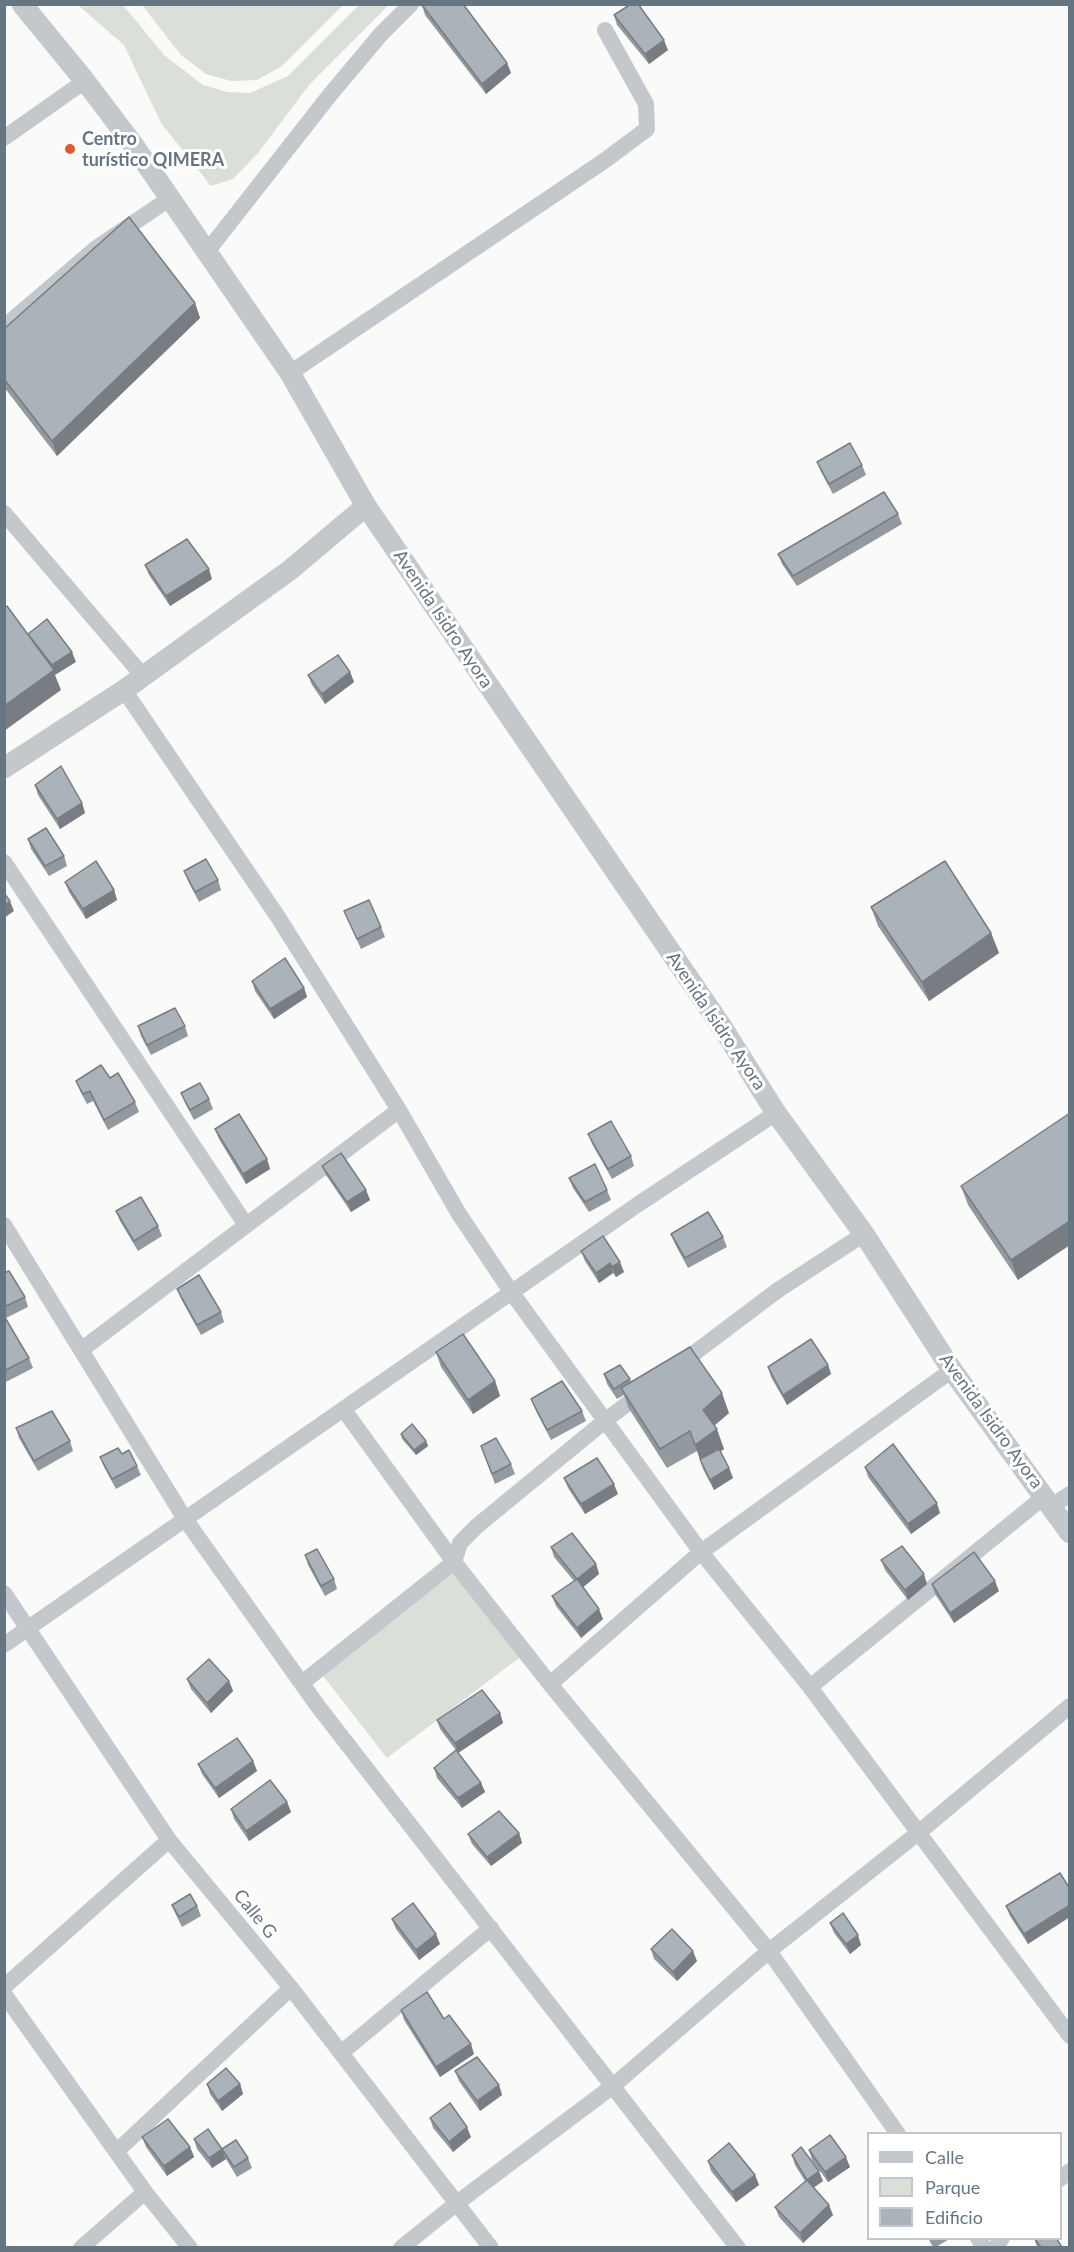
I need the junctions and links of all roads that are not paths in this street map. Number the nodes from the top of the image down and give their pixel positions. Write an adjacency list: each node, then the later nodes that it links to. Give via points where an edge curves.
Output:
1 (22, 4): 4 (street, Avenida Isidro Ayora)
2 (411, 4): 7 (street, via 329,96)
3 (605, 30): 9 (street, via 646,104 647,129)
4 (85, 81): 5 (street); 6 (street, Avenida Isidro Ayora)
5 (4, 138)
6 (169, 199): 7 (street, Avenida Isidro Ayora); 8 (street, via 94,249)
7 (206, 253): 9 (street, Avenida Isidro Ayora)
8 (4, 327)
9 (290, 373): 10 (street, Avenida Isidro Ayora)
10 (366, 506): 12 (street, via 290,570); 17 (street, Avenida Isidro Ayora)
11 (6, 517): 12 (street)
12 (143, 676): 13 (street)
13 (124, 690): 14 (street); 16 (street, via 278,917)
14 (4, 768)
15 (4, 862): 19 (street)
16 (399, 1110): 19 (street); 21 (street, via 459,1214)
17 (777, 1113): 20 (street, Avenida Isidro Ayora); 21 (street)
18 (4, 1225): 22 (street)
19 (246, 1225): 22 (street)
20 (864, 1234): 23 (street, Avenida Isidro Ayora); 25 (street, via 778,1290)
21 (512, 1293): 24 (street); 25 (street)
22 (81, 1350): 28 (street)
23 (952, 1370): 27 (street, Avenida Isidro Ayora); 30 (street)
24 (344, 1410): 28 (street); 31 (street)
25 (606, 1419): 30 (street); 31 (street, via 477,1526 460,1543)
26 (1070, 1494): 27 (street)
27 (1048, 1501): 29 (street, Avenida Isidro Ayora); 37 (street)
28 (185, 1519): 33 (street); 35 (street)
29 (1070, 1533)
30 (701, 1552): 36 (street); 37 (street)
31 (454, 1562): 35 (street); 36 (street)
32 (4, 1593): 33 (street, Calle G)
33 (27, 1628): 34 (street); 40 (street, Calle G)
34 (4, 1645)
35 (302, 1683): 41 (street)
36 (550, 1684): 42 (street)
37 (810, 1687): 39 (street)
38 (1070, 1707): 39 (street)
39 (918, 1833): 42 (street); 46 (street)
40 (169, 1840): 43 (street); 44 (street, Calle G)
41 (491, 1928): 47 (street); 48 (street)
42 (769, 1951): 48 (street); 49 (street)
43 (4, 1987)
44 (291, 1988): 47 (street, Calle G); 50 (street)
45 (4, 1994): 50 (street)
46 (1070, 2036)
47 (341, 2053): 52 (street, Calle G)
48 (613, 2086): 52 (street); 57 (street)
49 (897, 2132)
50 (117, 2151): 51 (street)
51 (145, 2192): 53 (street); 54 (street)
52 (457, 2203): 55 (street); 56 (street, Calle G)
53 (81, 2247)
54 (190, 2247)
55 (401, 2247)
56 (491, 2247)
57 (738, 2247)

